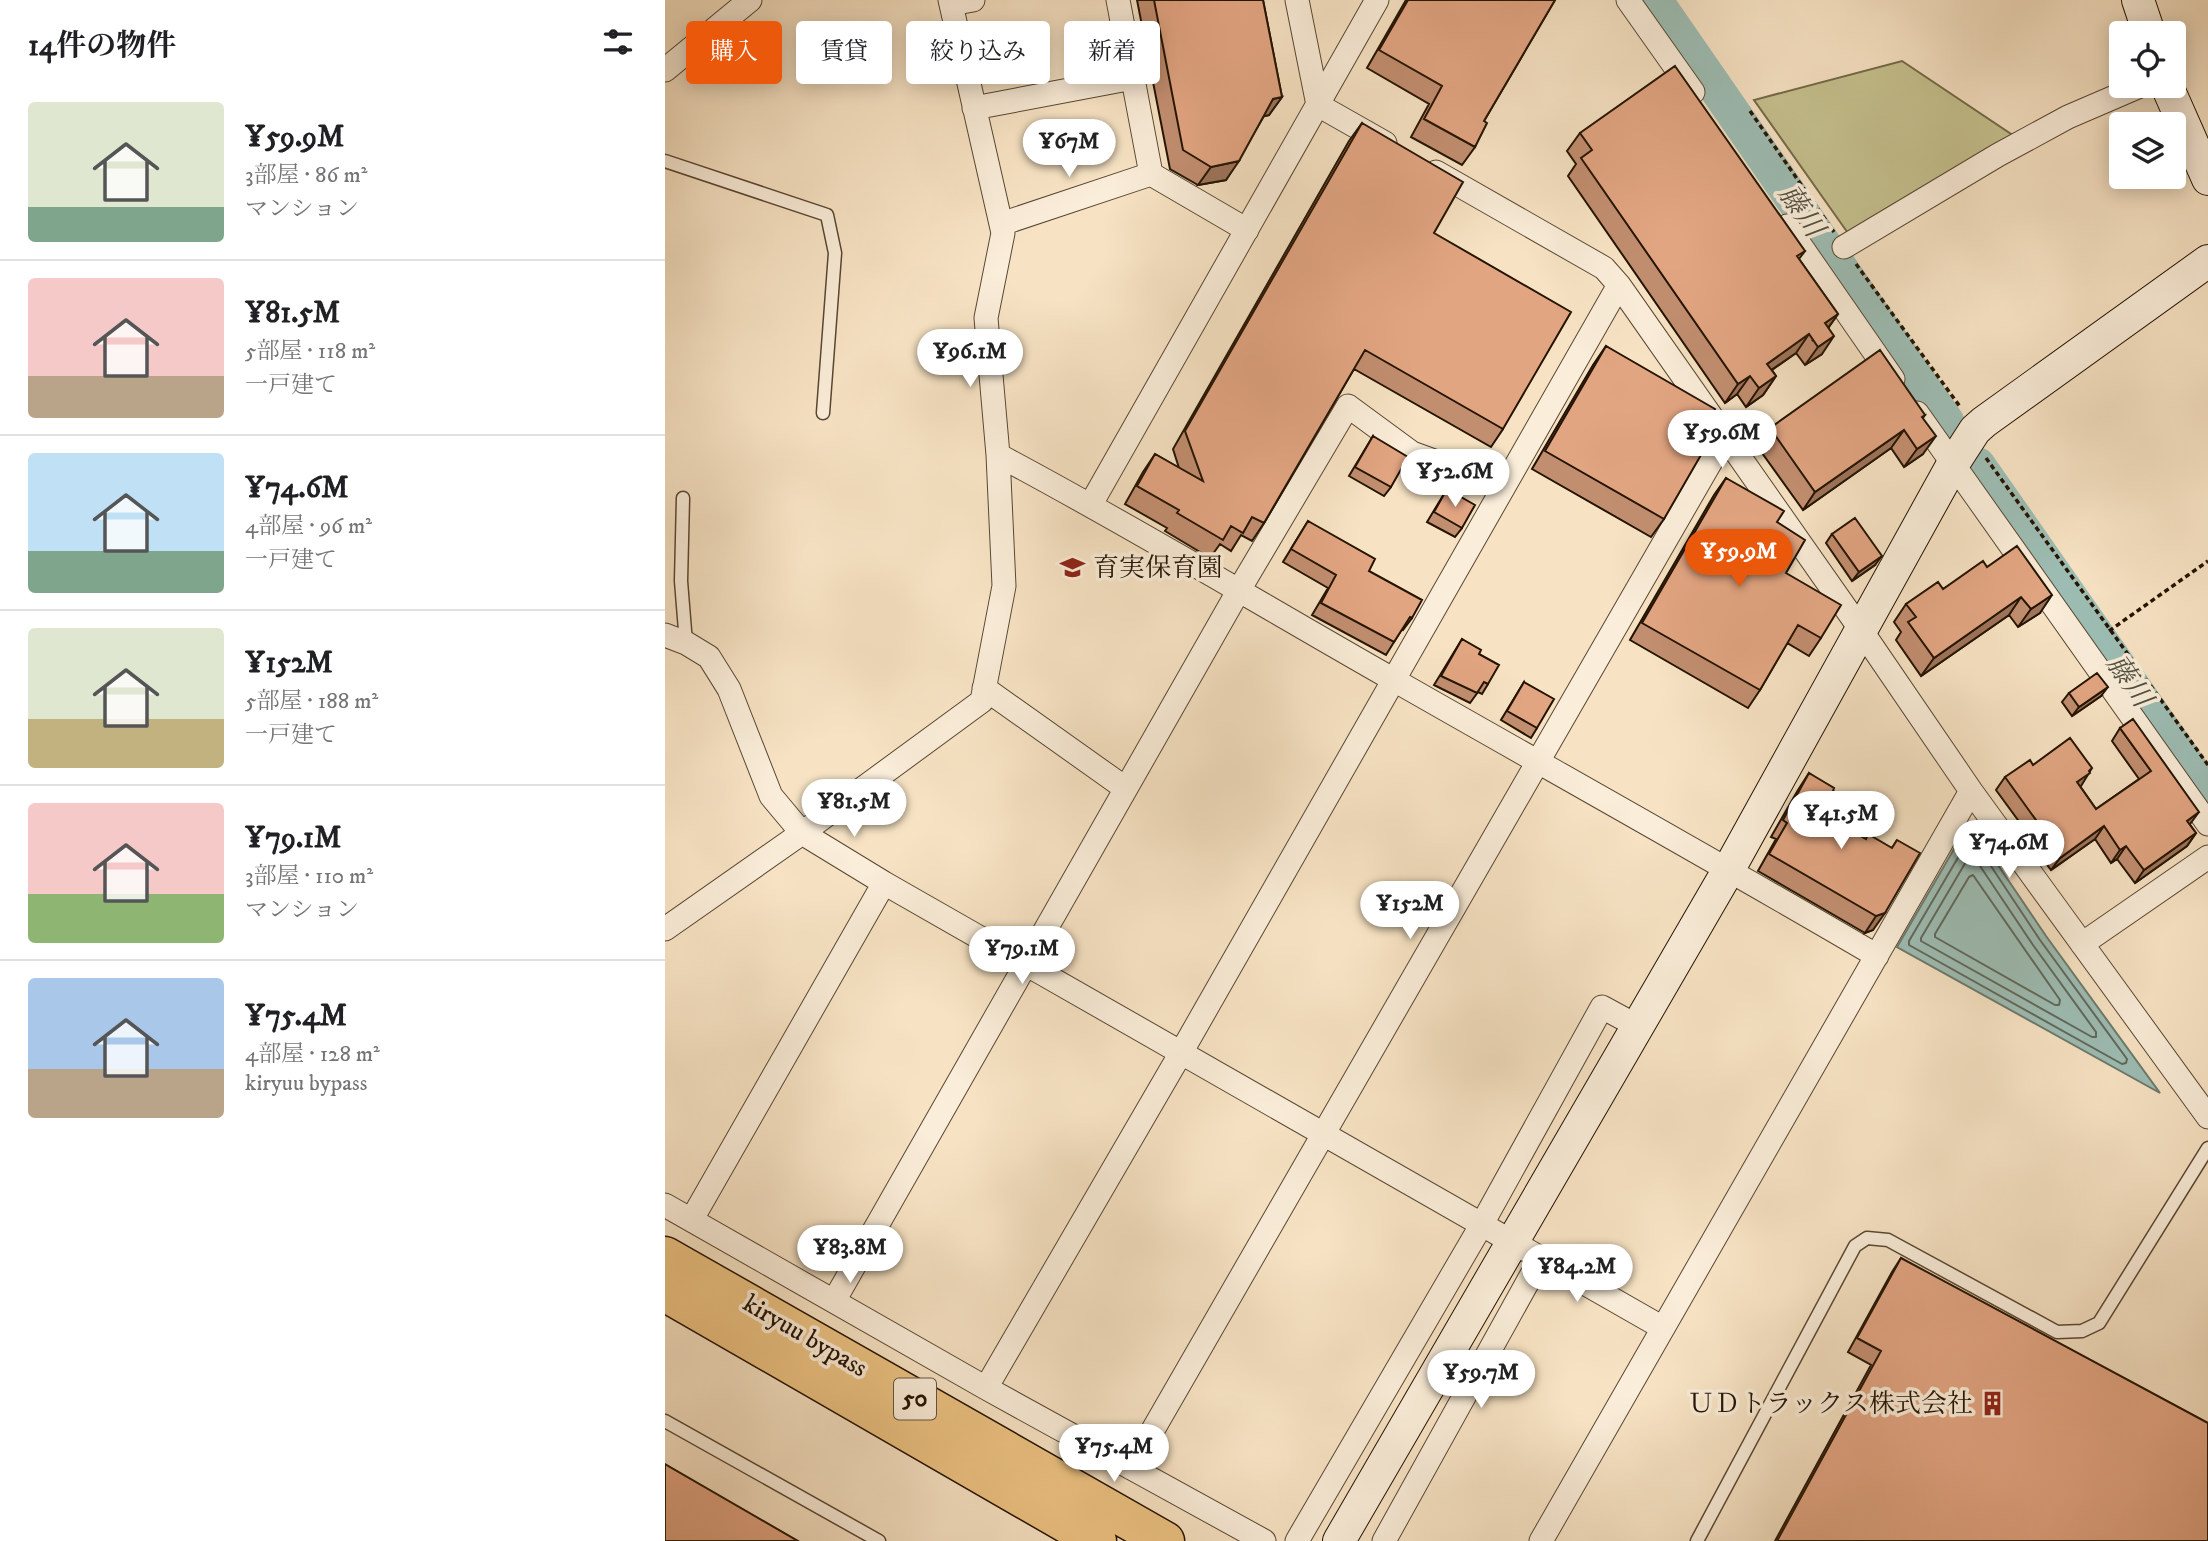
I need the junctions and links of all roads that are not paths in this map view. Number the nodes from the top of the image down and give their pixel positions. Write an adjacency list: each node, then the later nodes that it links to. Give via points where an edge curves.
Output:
1 (750, 0): 11 (street)
2 (973, 0): 8 (street)
3 (1118, 0): 9 (street)
4 (1297, 0): 16 (street)
5 (1377, 0): 16 (street)
6 (1629, 0): 18 (street)
7 (2138, 0): 10 (street)
8 (950, 2): 17 (street)
9 (1122, 21)
10 (2145, 21)
11 (665, 70)
12 (1101, 84): 17 (street)
13 (1134, 84): 20 (street)
14 (2112, 98): 25 (street, via 1997,155)
15 (2172, 98): 21 (street)
16 (1318, 105): 24 (street); 27 (street, via 1604,268)
17 (974, 108): 23 (street)
18 (1708, 113)
19 (665, 161): 28 (lane, via 827,215 835,253)
20 (1151, 174): 23 (street); 24 (street)
21 (2208, 179)
22 (1771, 204): 31 (street)
23 (1001, 224): 30 (street, via 986,318)
24 (1247, 230): 34 (street)
25 (1844, 247)
26 (2208, 261): 31 (street, via 1984,422)
27 (1619, 285): 29 (street); 32 (street)
28 (823, 413)
29 (1725, 437): 36 (street); 40 (street)
30 (998, 455): 34 (street); 39 (street, via 1004,586)
31 (1953, 464): 36 (street); 43 (street)
32 (1503, 486): 35 (street, via 1412,453 1348,406); 38 (street)
33 (683, 498): 37 (lane)
34 (1091, 504): 35 (street)
35 (1238, 590): 38 (street); 41 (street)
36 (1861, 630): 42 (street); 46 (street)
37 (675, 639): 44 (street, via 709,657 729,689 771,796)
38 (1392, 679): 40 (street); 53 (street)
39 (984, 688): 41 (street); 44 (street, via 982,701)
40 (1537, 761): 46 (street); 55 (street)
41 (1125, 788): 51 (street)
42 (1971, 791): 49 (street); 50 (street)
43 (2208, 824)
44 (802, 833): 47 (street); 48 (street)
45 (2208, 857): 49 (street)
46 (1729, 869): 50 (street); 52 (street)
47 (884, 883): 51 (street); 58 (street)
48 (665, 929)
49 (2082, 944): 54 (street)
50 (1877, 956): 65 (street)
51 (1025, 962): 53 (street); 64 (street)
52 (1637, 1026): 59 (street, via 1602,1007); 60 (street)
53 (1182, 1051): 55 (street); 66 (street)
54 (2208, 1117)
55 (1325, 1134): 59 (street); 68 (street)
56 (2208, 1148): 77 (lane, via 2099,1323 2081,1331 2057,1332 1888,1240 1867,1238 1856,1246)
57 (665, 1205): 58 (street)
58 (692, 1219): 64 (street)
59 (1482, 1224): 60 (street); 73 (street)
60 (1513, 1243): 62 (street); 74 (street)
61 (665, 1256): 71 (highway, kiryuu bypass / 50)
62 (1541, 1258): 65 (street); 75 (street)
63 (665, 1292): 70 (highway, kiryuu bypass / 50)
64 (834, 1301): 66 (street)
65 (1663, 1328): 76 (street)
66 (986, 1388): 68 (street)
67 (665, 1421): 69 (lane)
68 (1131, 1468): 72 (street)
69 (879, 1541)
70 (1097, 1541)
71 (1165, 1541)
72 (1263, 1541)
73 (1297, 1541)
74 (1339, 1541)
75 (1384, 1541)
76 (1541, 1541)
77 (1697, 1541)

